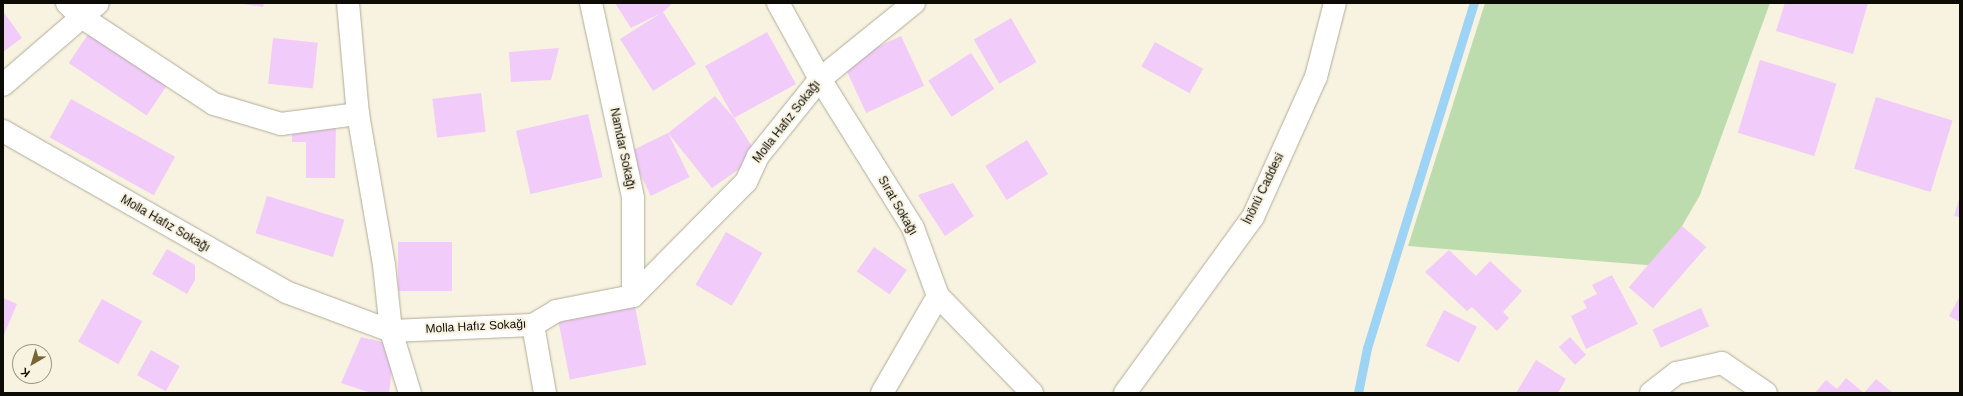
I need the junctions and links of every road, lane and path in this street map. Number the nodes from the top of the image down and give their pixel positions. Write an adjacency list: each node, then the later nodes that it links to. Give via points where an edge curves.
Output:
1 (98, 3): 7 (street)
2 (348, 3): 10 (street)
3 (591, 3): 12 (street, Namdar Sokağı, via 633,198)
4 (778, 3): 8 (street, Sırat Sokağı)
5 (914, 3): 8 (street, Molla Hafız Sokağı)
6 (1335, 3): 20 (street, İnönü Caddesi, via 1316,77 1253,217)
7 (74, 9): 9 (street); 10 (street, via 214,104 281,124)
8 (820, 79): 12 (street, Molla Hafız Sokağı, via 758,156 746,182); 13 (street, Sırat Sokağı, via 913,228)
9 (3, 85)
10 (358, 114): 15 (street, via 384,265)
11 (3, 131): 15 (street, Molla Hafız Sokağı, via 286,292)
12 (632, 296): 14 (street, Molla Hafız Sokağı, via 556,311)
13 (938, 296): 18 (street); 19 (street, Sırat Sokağı)
14 (533, 325): 15 (street, Molla Hafız Sokağı); 17 (street)
15 (391, 331): 16 (street)
16 (410, 393)
17 (545, 393)
18 (882, 393)
19 (1032, 393)
20 (1125, 393)
21 (1651, 393): 22 (street, via 1677,373 1722,363)
22 (1766, 393)

